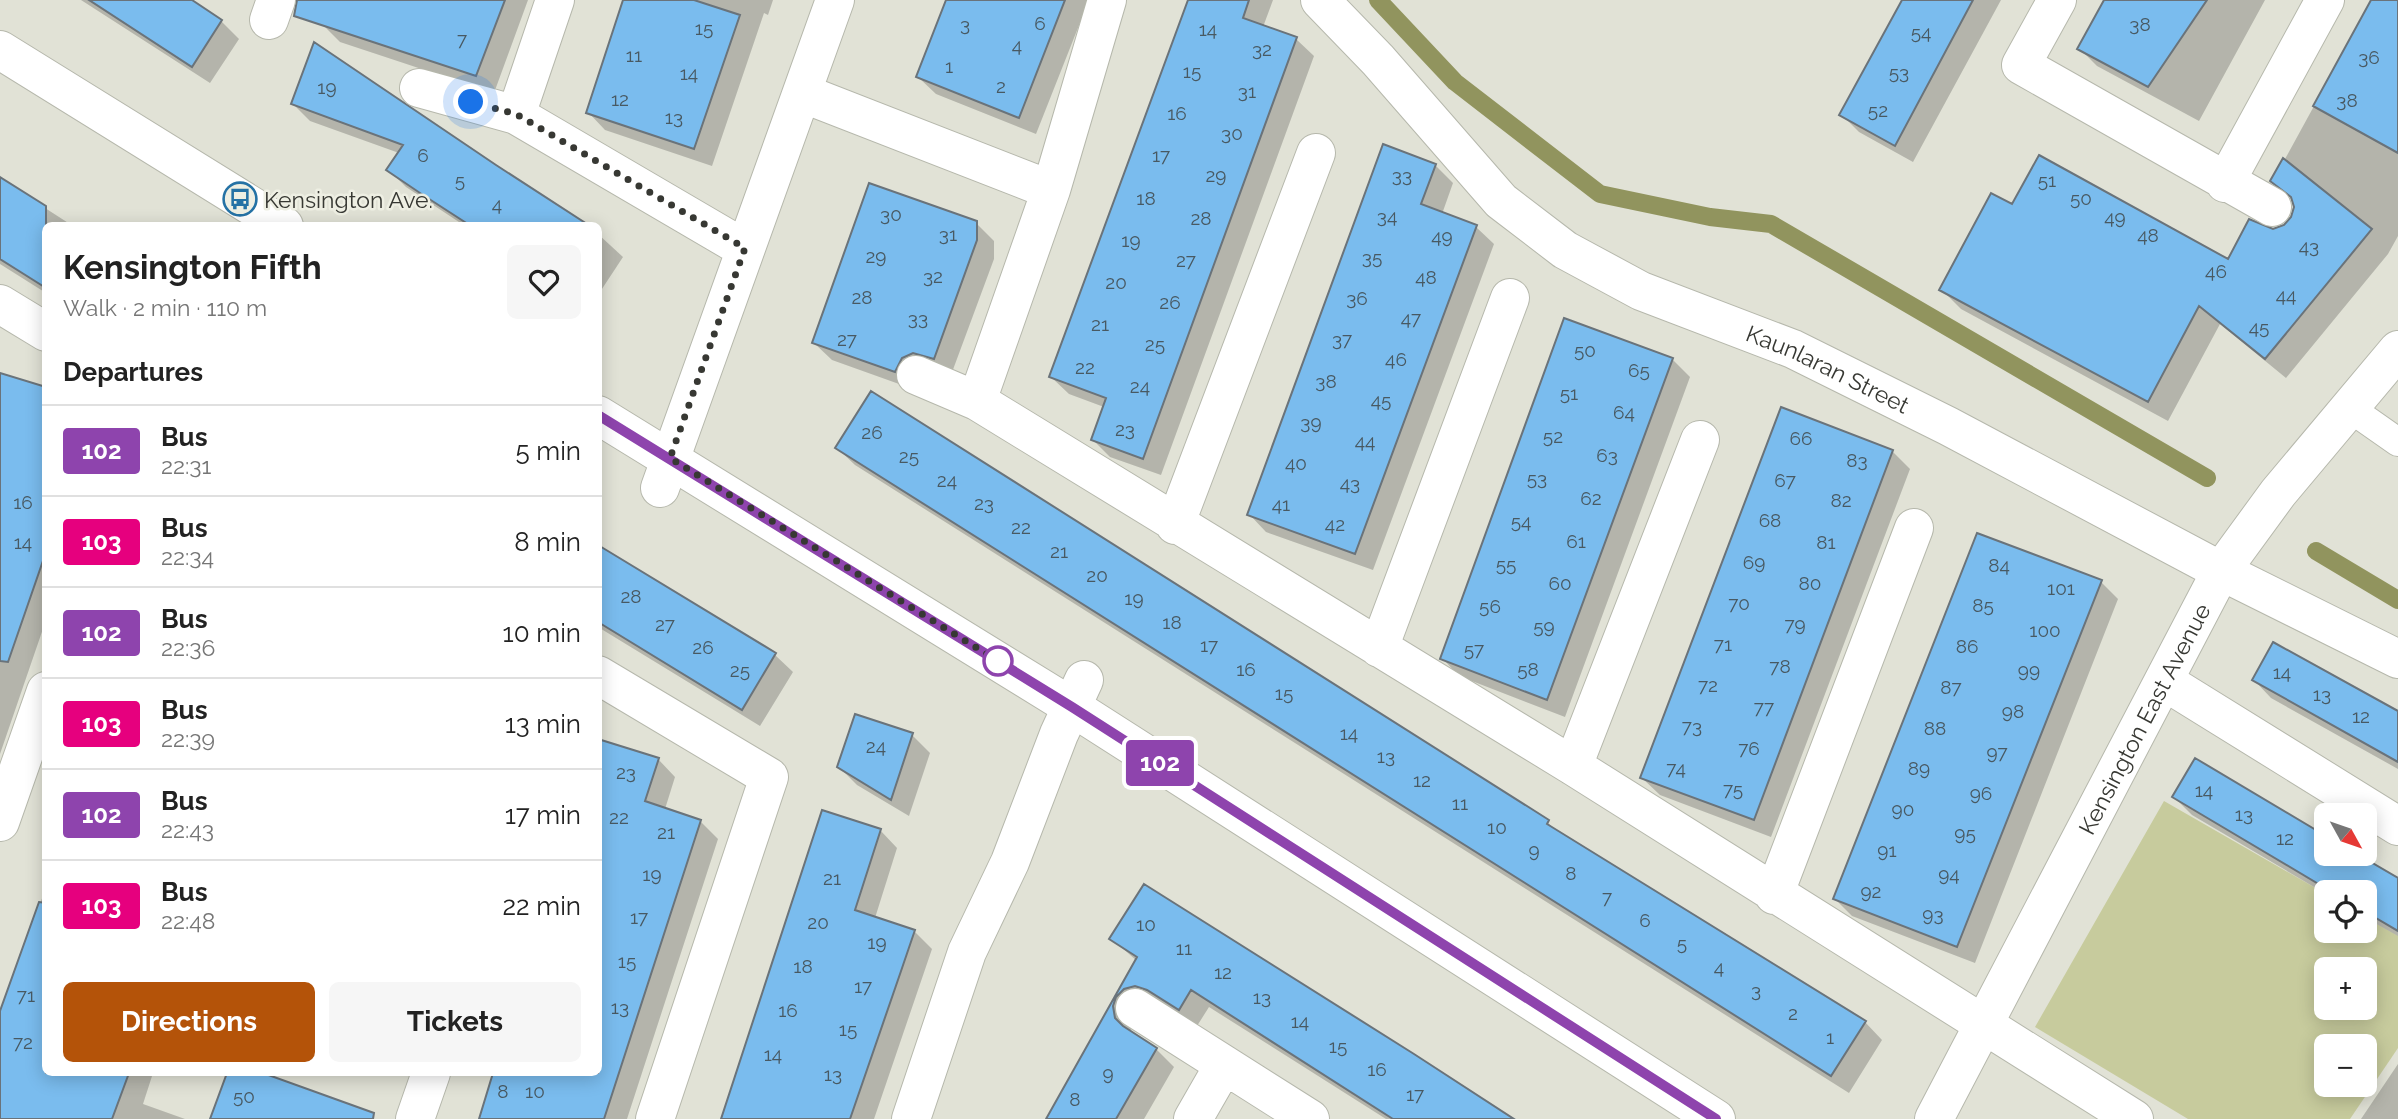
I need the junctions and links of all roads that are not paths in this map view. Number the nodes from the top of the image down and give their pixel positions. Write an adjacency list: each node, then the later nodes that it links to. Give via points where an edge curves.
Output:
1 (555, 0): 10 (street)
2 (835, 0): 9 (street)
3 (1107, 0): 13 (street)
4 (1320, 0): 30 (street, Kaunlaran Street, via 1501,201 1564,250 1641,291 1793,349)
5 (2057, 0): 12 (street, via 2021,65)
6 (2325, 0): 12 (street)
7 (0, 50): 15 (street)
8 (419, 88): 10 (street)
9 (802, 93): 13 (street); 16 (street)
10 (516, 114): 16 (street)
11 (1316, 153): 28 (street)
12 (2225, 183): 14 (street)
13 (1051, 190): 22 (street)
14 (2272, 207)
15 (278, 222)
16 (745, 248): 27 (street)
17 (1510, 298): 31 (street)
18 (0, 304): 19 (street)
19 (42, 330)
20 (2398, 350): 23 (street, Kensington East Avenue)
21 (916, 375): 22 (street)
22 (977, 401): 28 (street)
23 (2348, 407): 26 (lane); 30 (street, Kensington East Avenue)
24 (602, 418): 27 (street)
25 (1700, 440): 37 (street)
26 (2398, 442)
27 (665, 473): 35 (street)
28 (1175, 525): 31 (street)
29 (1914, 528): 40 (street)
30 (2221, 571): 32 (street, Kaunlaran Street); 34 (street, Kensington East Avenue)
31 (1379, 648): 37 (street)
32 (2398, 659)
33 (602, 677): 46 (street, via 769,777)
34 (2164, 681): 39 (street); 42 (street, Kensington East Avenue)
35 (1078, 693): 47 (street, via 1010,862 967,952); 50 (street)
36 (42, 702): 38 (street)
37 (1573, 766): 40 (street)
38 (0, 822)
39 (2398, 826)
40 (1774, 895): 42 (street)
41 (1135, 1007): 43 (street)
42 (1985, 1027): 51 (street, Kensington East Avenue); 52 (street)
43 (1224, 1065): 48 (street); 49 (street)
44 (430, 1076): 45 (street)
45 (415, 1119)
46 (655, 1119)
47 (911, 1119)
48 (1194, 1119)
49 (1310, 1119)
50 (1716, 1119)
51 (1934, 1119)
52 (2134, 1119)

